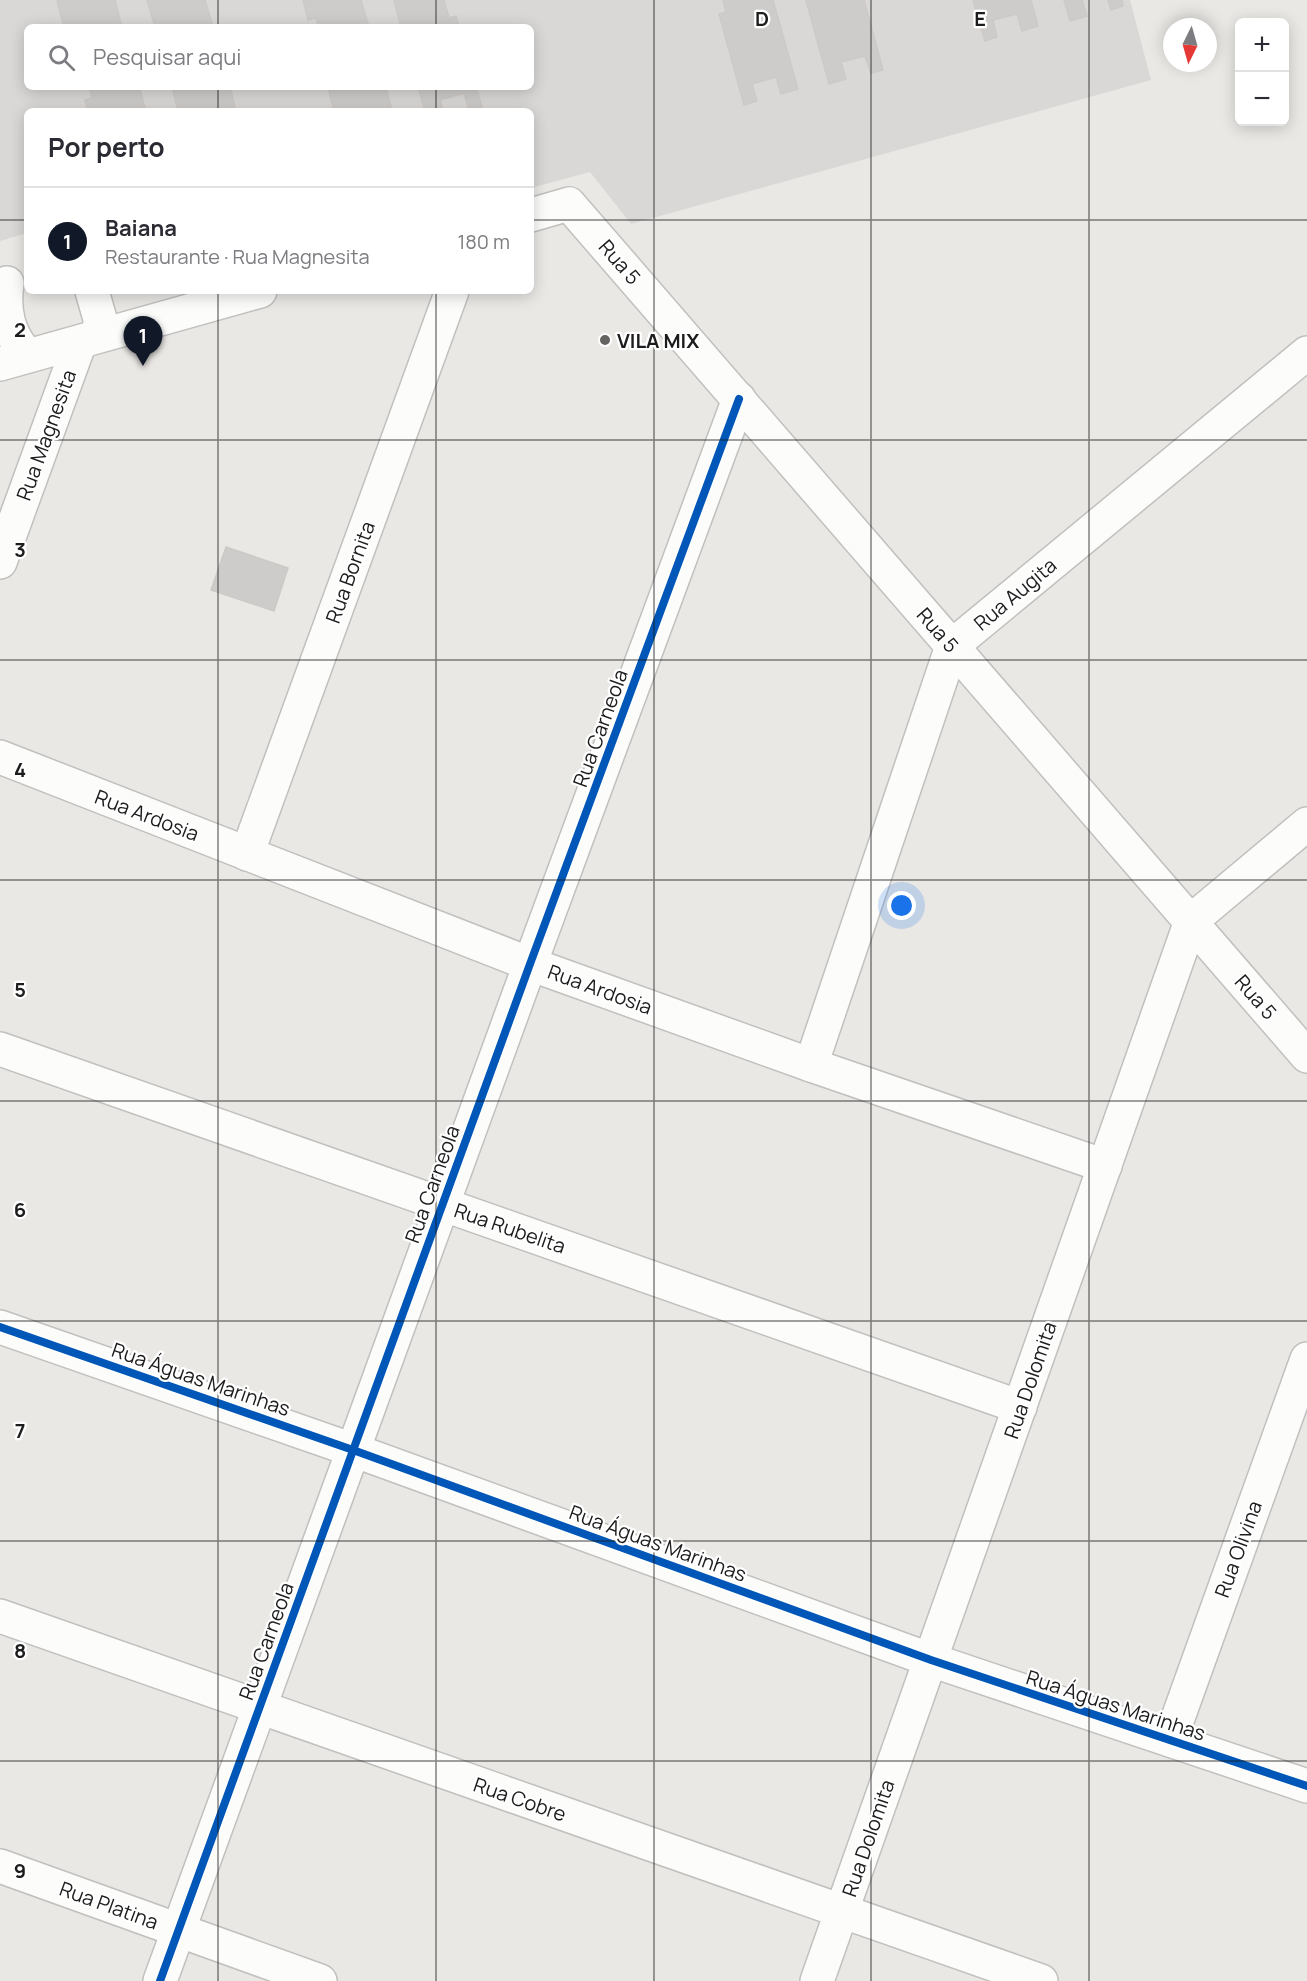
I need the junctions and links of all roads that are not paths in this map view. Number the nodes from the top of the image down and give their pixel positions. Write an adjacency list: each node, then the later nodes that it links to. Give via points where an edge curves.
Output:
1 (534, 214): 9 (street, Rua 5, via 569,204)
2 (11, 282): 8 (street, via 4,302)
3 (93, 294): 6 (street, via 100,319)
4 (243, 294): 6 (street)
5 (451, 294): 14 (street, Rua Bornita)
6 (90, 338): 8 (street); 10 (street, Rua Magnesita)
7 (1307, 353): 11 (street, Rua Augita)
8 (14, 360)
9 (739, 399): 11 (street, Rua 5); 16 (street, Rua Carneola)
10 (0, 562)
11 (952, 646): 15 (street, Rua 5); 19 (street)
12 (0, 757): 14 (street, Rua Ardosia)
13 (1307, 824): 15 (street)
14 (247, 854): 16 (street, Rua Ardosia)
15 (1191, 921): 18 (street, Rua 5); 20 (street, Rua Dolomita)
16 (530, 964): 19 (street, Rua Ardosia); 21 (street, Rua Carneola)
17 (0, 1049): 21 (street, Rua Rubelita)
18 (1307, 1056)
19 (811, 1065): 20 (street, Rua Ardosia)
20 (1105, 1166): 24 (street, Rua Dolomita)
21 (442, 1205): 24 (street, Rua Rubelita); 25 (street, Rua Carneola)
22 (0, 1327): 25 (street, Rua Águas Marinhas)
23 (1307, 1359): 29 (street, Rua Olivina)
24 (1020, 1407): 27 (street, Rua Dolomita)
25 (353, 1450): 27 (street, Rua Águas Marinhas); 28 (street, Rua Carneola)
26 (0, 1616): 28 (street, Rua Cobre)
27 (931, 1660): 29 (street, Rua Águas Marinhas); 32 (street, Rua Dolomita)
28 (259, 1708): 32 (street, Rua Cobre); 33 (street, Rua Carneola)
29 (1170, 1740): 30 (street, Rua Águas Marinhas)
30 (1307, 1786)
31 (0, 1866): 33 (street, Rua Platina)
32 (842, 1910): 36 (street, Rua Dolomita); 37 (street, Rua Cobre)
33 (179, 1930): 34 (street, Rua Carneola); 35 (street, Rua Platina)
34 (160, 1981)
35 (320, 1981)
36 (817, 1981)
37 (1041, 1981)

